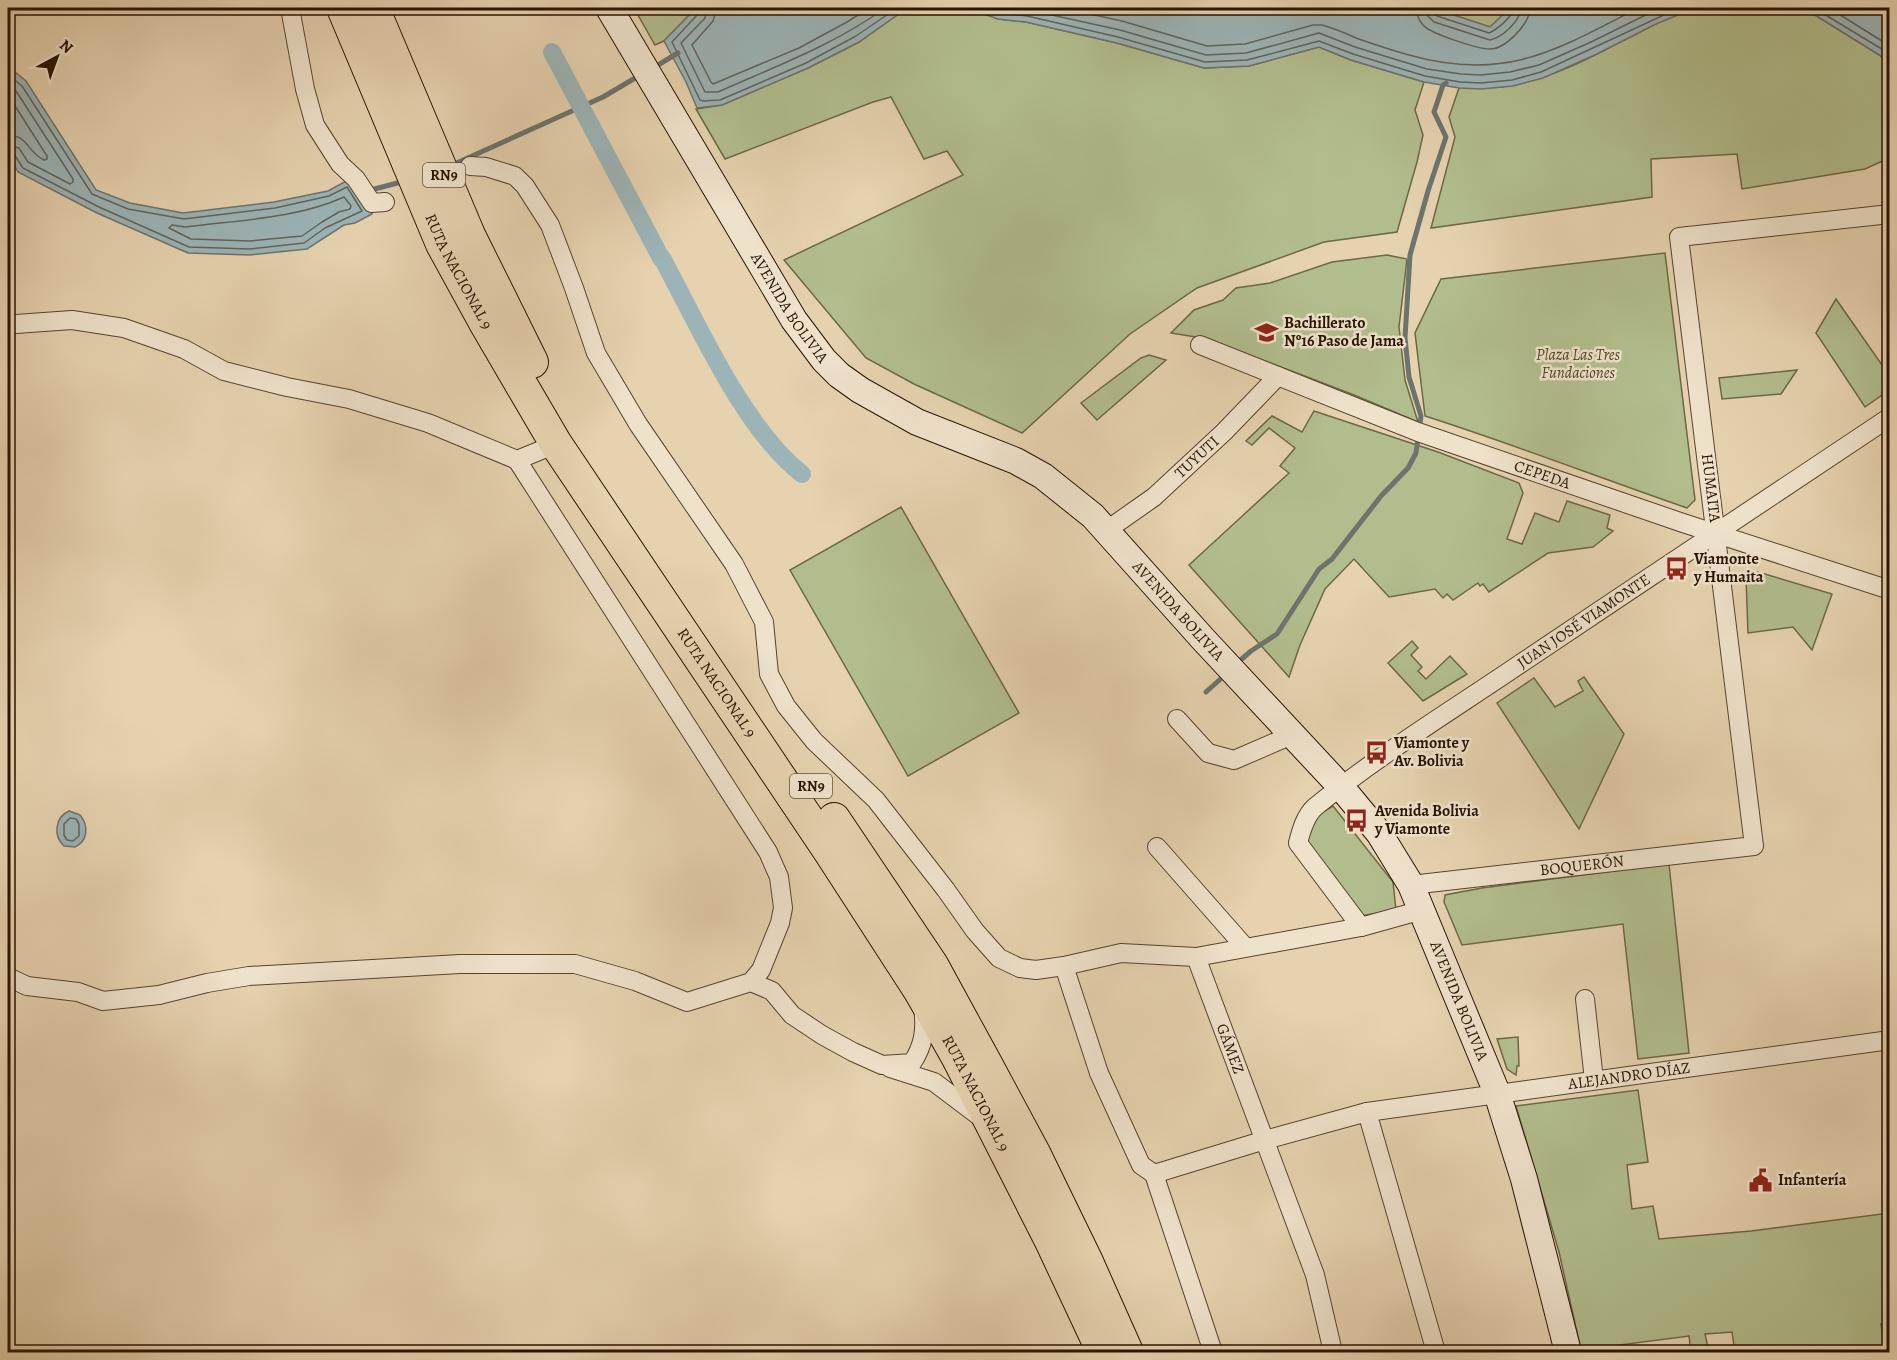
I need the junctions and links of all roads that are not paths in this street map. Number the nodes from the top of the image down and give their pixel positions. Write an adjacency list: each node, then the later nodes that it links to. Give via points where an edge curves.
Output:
1 (290, 8): 7 (street, via 315,125 372,203)
2 (343, 8): 5 (highway, RUTA NACIONAL 9 / RN9)
3 (373, 8): 5 (highway, RUTA NACIONAL 9 / RN9)
4 (609, 8): 16 (street, AVENIDA BOLIVIA, via 794,320 839,375 917,422 1016,461 1043,476)
5 (405, 119): 9 (highway, RUTA NACIONAL 9 / RN9)
6 (470, 166): 29 (street, via 515,176 550,225 596,353 638,424 734,564 764,622 769,674 786,706 814,741 876,800 999,958 1020,968 1036,970)
7 (385, 202)
8 (1890, 214): 17 (street, HUMAITA, via 1679,237)
9 (456, 239): 14 (highway, RUTA NACIONAL 9 / RN9); 43 (highway, RUTA NACIONAL 9 / RN9, via 665,579 932,965 1034,1153)
10 (8, 323): 15 (street, via 72,320 124,328 184,349 224,371 349,399 428,423)
11 (1200, 345): 12 (street, CEPEDA)
12 (1278, 376): 16 (street, TUYUTI, via 1155,497); 17 (street, CEPEDA, via 1418,432)
13 (1890, 417): 17 (street, JUAN JOSÉ VIAMONTE)
14 (556, 444): 15 (street); 32 (highway, RUTA NACIONAL 9 / RN9)
15 (517, 460): 31 (street, via 768,852 779,877 783,908 771,947)
16 (1107, 530): 20 (street, AVENIDA BOLIVIA)
17 (1716, 533): 18 (street, CEPEDA); 21 (street, JUAN JOSÉ VIAMONTE); 22 (street, HUMAITA)
18 (1890, 590)
19 (1178, 719): 20 (street, via 1208,753 1234,760)
20 (1292, 735): 21 (street, AVENIDA BOLIVIA)
21 (1341, 787): 24 (street, AVENIDA BOLIVIA, via 1379,833); 26 (street, JUAN JOSÉ VIAMONTE, via 1314,808 1303,824 1298,843)
22 (1754, 846): 24 (street, BOQUERÓN)
23 (1157, 847): 27 (street)
24 (1411, 885): 25 (street, AVENIDA BOLIVIA)
25 (1422, 910): 26 (street); 37 (street, AVENIDA BOLIVIA)
26 (1361, 927): 27 (street)
27 (1245, 947): 28 (street)
28 (1196, 957): 29 (street, via 1121,952); 40 (street, GÁMEZ)
29 (1064, 966): 41 (street, via 1099,1073 1142,1165)
30 (8, 977): 31 (street, via 27,986 78,992 103,1001 159,995 249,976 460,964 575,964 635,981 687,1002)
31 (751, 982): 35 (street, via 772,992 792,1015 822,1035)
32 (920, 991): 35 (street, via 925,1024 921,1049 912,1063); 39 (highway, RUTA NACIONAL 9 / RN9)
33 (1585, 999): 36 (street)
34 (1890, 1040): 36 (street, ALEJANDRO DÍAZ)
35 (882, 1065): 39 (street, via 934,1082)
36 (1594, 1080): 37 (street, ALEJANDRO DÍAZ)
37 (1497, 1094): 38 (street, ALEJANDRO DÍAZ); 47 (street, AVENIDA BOLIVIA, via 1524,1179)
38 (1367, 1112): 40 (street, ALEJANDRO DÍAZ); 46 (street)
39 (992, 1126): 42 (highway, RUTA NACIONAL 9 / RN9)
40 (1265, 1140): 41 (street, ALEJANDRO DÍAZ); 45 (street, GÁMEZ, via 1315,1275)
41 (1154, 1174): 44 (street)
42 (1102, 1353)
43 (1127, 1353)
44 (1213, 1353)
45 (1334, 1353)
46 (1436, 1353)
47 (1568, 1353)

